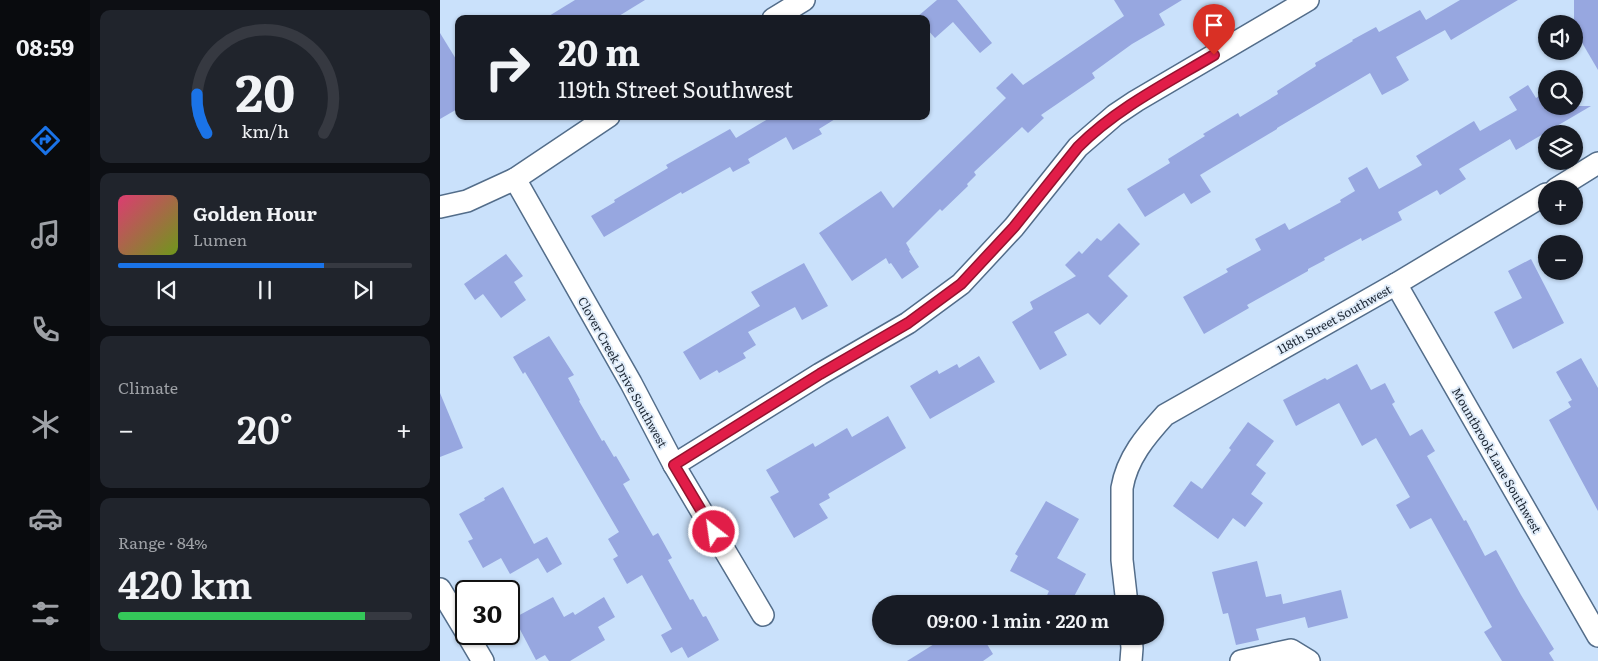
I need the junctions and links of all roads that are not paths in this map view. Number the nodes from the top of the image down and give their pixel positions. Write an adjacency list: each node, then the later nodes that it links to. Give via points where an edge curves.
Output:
1 (804, 0): 3 (street)
2 (1308, 0): 11 (street, via 1136,101 1101,126 1078,147 1014,227 961,284 908,323)
3 (780, 15)
4 (603, 120): 6 (street)
5 (1598, 163): 7 (street)
6 (515, 179): 9 (street, via 467,201); 11 (street, Clover Creek Drive Southwest)
7 (1571, 180)
8 (1538, 199): 10 (street, 118th Street Southwest)
9 (440, 207)
10 (1396, 284): 13 (street, 118th Street Southwest, via 1165,415 1151,430 1133,456 1122,488 1122,560); 16 (street, Mountbrook Lane Southwest)
11 (674, 465): 15 (street, Clover Creek Drive Southwest)
12 (440, 589): 14 (street)
13 (1126, 595)
14 (455, 613)
15 (763, 615)
16 (1598, 636)
17 (474, 645): 19 (street)
18 (1132, 645): 20 (street)
19 (483, 661)
20 (1130, 661)
21 (1240, 661): 22 (street, via 1291,650)
22 (1309, 661)

